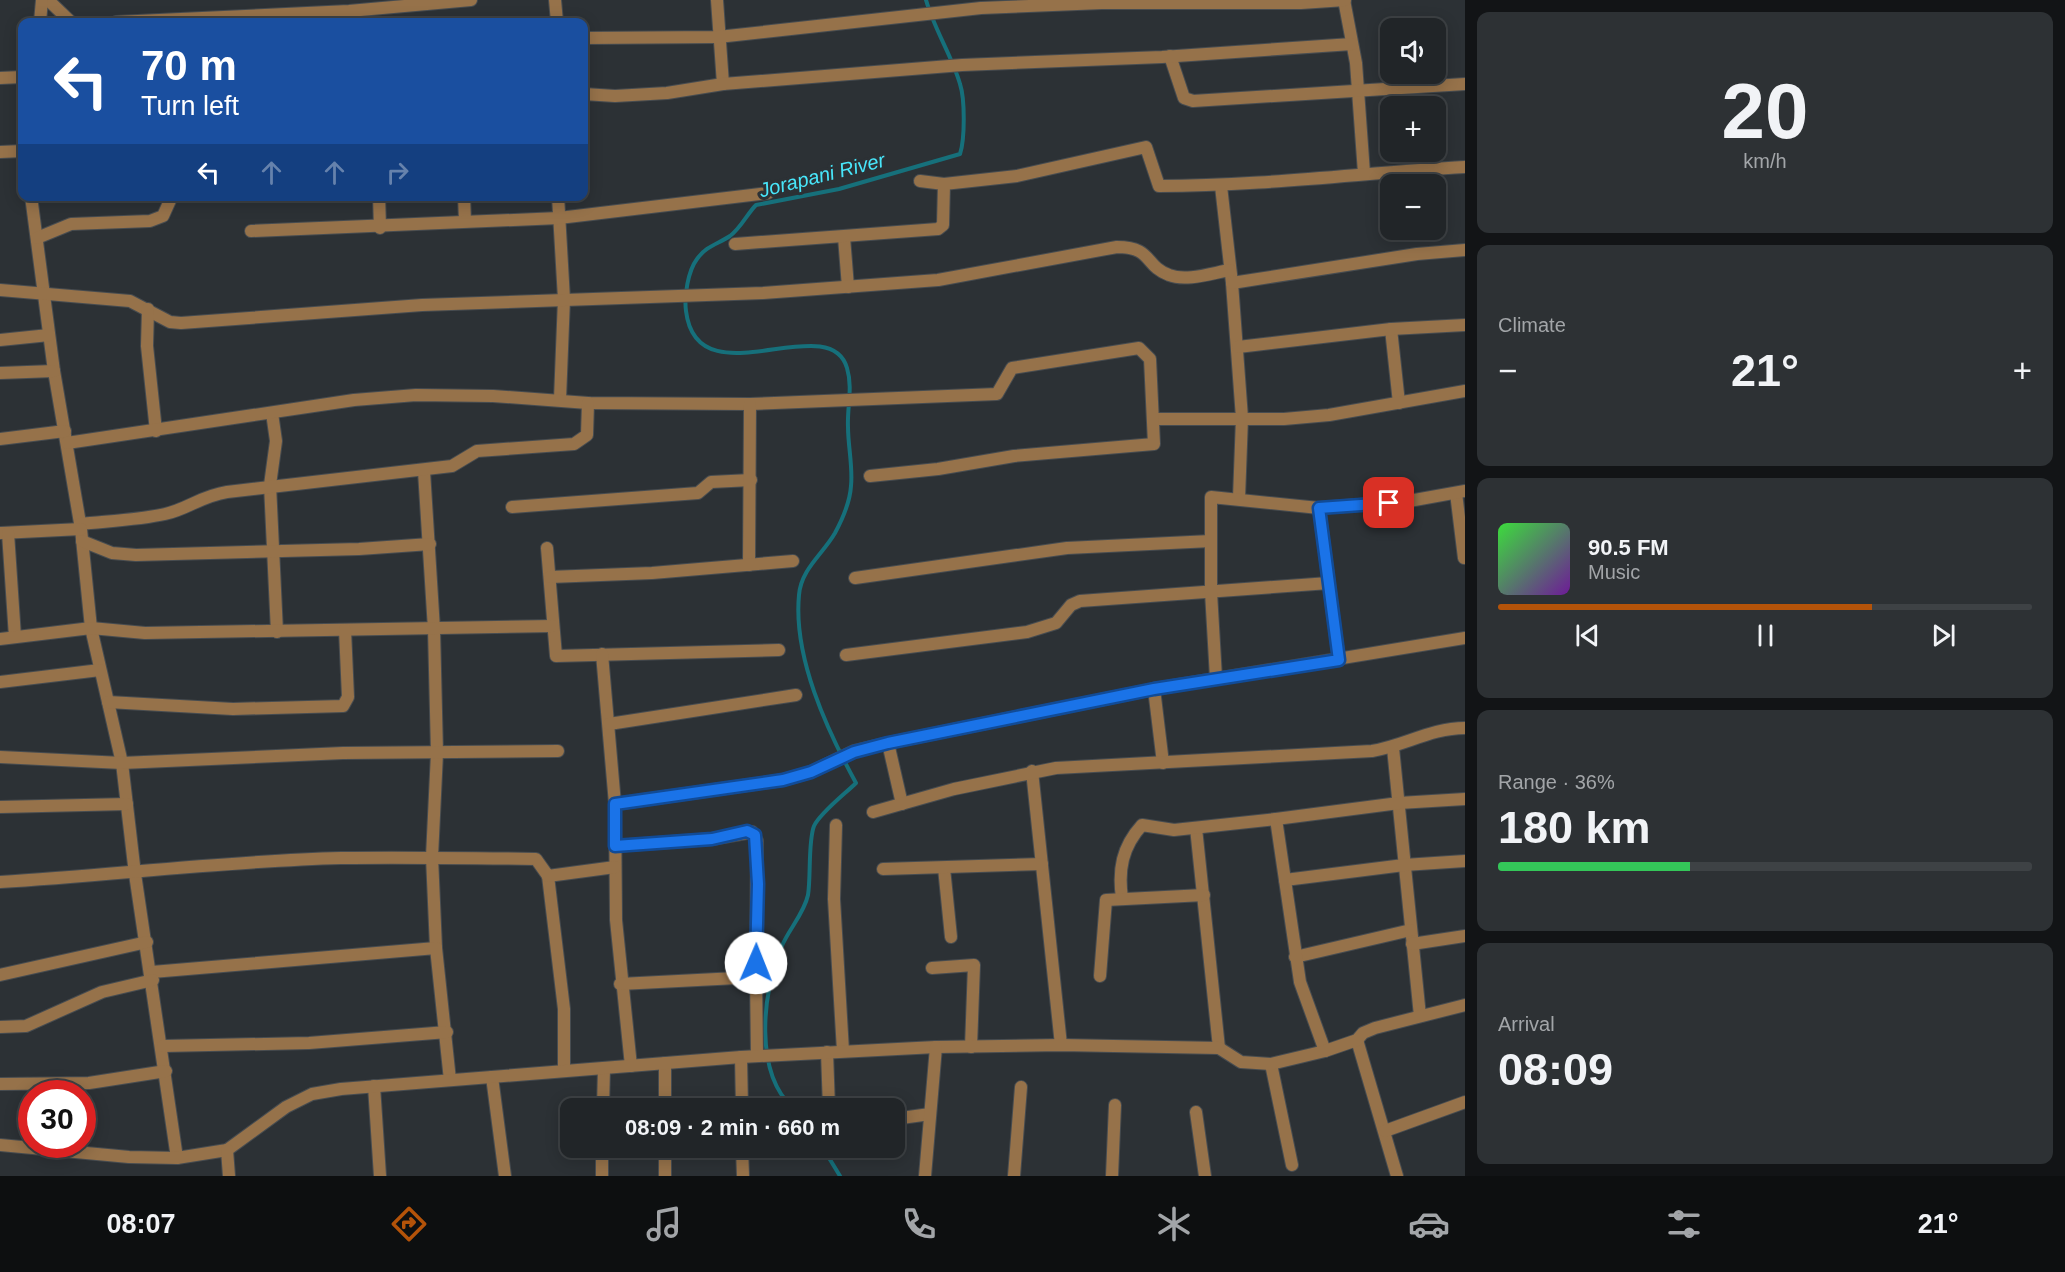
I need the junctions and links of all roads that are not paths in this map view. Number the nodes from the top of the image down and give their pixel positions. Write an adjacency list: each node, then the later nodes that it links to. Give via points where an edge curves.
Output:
1 (42, 0): 8 (street)
2 (48, 0): 9 (street)
3 (471, 0): 7 (street)
4 (555, 0): 11 (street)
5 (717, 0): 12 (street)
6 (1344, 0): 12 (street, via 1102,3 960,10); 14 (street)
7 (348, 6): 10 (street)
8 (40, 18)
9 (67, 18)
10 (174, 18)
11 (557, 18)
12 (718, 37): 13 (street); 18 (street)
13 (588, 38)
14 (1352, 44): 15 (street); 20 (street)
15 (1170, 56): 18 (street, via 962,65); 20 (street, via 1188,101)
16 (18, 77): 17 (street)
17 (0, 78)
18 (723, 84): 21 (street, via 667,93)
19 (1465, 84): 20 (street)
20 (1358, 91): 25 (street)
21 (588, 94)
22 (18, 151): 23 (street)
23 (0, 152)
24 (1465, 167): 25 (street)
25 (1364, 173): 28 (street)
26 (920, 181): 27 (street)
27 (944, 184): 28 (street, via 1017,176 1146,147 1159,186); 39 (street, via 945,219 938,229)
28 (1221, 186): 43 (street)
29 (768, 193): 35 (street)
30 (32, 201): 40 (street)
31 (170, 201): 40 (street, via 163,216 150,221 71,224)
32 (379, 201): 37 (street)
33 (464, 201): 36 (street)
34 (558, 201): 35 (street)
35 (559, 218): 36 (street); 48 (street)
36 (465, 221): 37 (street)
37 (380, 228): 38 (street)
38 (251, 231)
39 (844, 237): 41 (street); 45 (street)
40 (37, 238): 47 (street)
41 (735, 244)
42 (1465, 250): 44 (street)
43 (1230, 270): 44 (street); 45 (street, via 1182,278 1170,276 1143,252 1133,247 1117,247 938,280)
44 (1232, 283): 54 (street)
45 (848, 287): 48 (street)
46 (0, 290): 47 (street)
47 (43, 296): 49 (street, via 130,301); 52 (street)
48 (564, 299): 49 (street, via 434,304 188,323 170,322); 58 (street)
49 (148, 309): 65 (street, via 148,370)
50 (1465, 325): 51 (street)
51 (1391, 329): 54 (street); 60 (street)
52 (49, 335): 53 (street); 55 (street)
53 (0, 340)
54 (1238, 346): 63 (street)
55 (54, 371): 56 (street); 66 (street)
56 (0, 373)
57 (1465, 391): 60 (street)
58 (560, 399): 59 (street); 62 (street, via 416,395)
59 (588, 403): 61 (street); 68 (street, via 589,428 583,441 477,451 452,466)
60 (1399, 403): 63 (street, via 1329,415)
61 (750, 404): 64 (street, via 997,394 1012,368 1139,348 1150,359); 70 (street)
62 (272, 413): 65 (street); 71 (street, via 275,455)
63 (1242, 418): 64 (street); 73 (street)
64 (1153, 419): 69 (street, via 1154,444 1014,456)
65 (156, 431): 66 (street)
66 (66, 437): 67 (street); 76 (street)
67 (0, 439)
68 (424, 471): 71 (street); 79 (street)
69 (870, 476)
70 (751, 480): 74 (street, via 711,482 698,494); 84 (street)
71 (270, 485): 76 (street, via 210,495 181,510); 81 (street)
72 (1461, 492): 75 (street, via 1409,501); 82 (street)
73 (1239, 498): 75 (street); 78 (street, via 1211,497)
74 (512, 507)
75 (1319, 508): 87 (street)
76 (81, 531): 77 (street); 81 (street, via 122,555); 90 (street)
77 (4, 533): 94 (street)
78 (1210, 541): 86 (street, via 1067,548); 88 (street)
79 (430, 544): 81 (street); 91 (street)
80 (547, 548): 85 (street)
81 (274, 551): 93 (street)
82 (1464, 558)
83 (793, 561): 84 (street)
84 (749, 565): 85 (street)
85 (550, 577): 89 (street)
86 (855, 578)
87 (1329, 583): 88 (street); 100 (street)
88 (1211, 592): 99 (street, via 1080,601 1045,628); 102 (street)
89 (553, 626): 91 (street); 98 (street, via 556,656)
90 (90, 628): 93 (street, via 138,633); 94 (street); 101 (street)
91 (434, 629): 92 (street); 112 (street)
92 (345, 630): 93 (street); 106 (street, via 348,697 343,706 233,709)
93 (277, 632)
94 (15, 637): 96 (street)
95 (1465, 638): 100 (street)
96 (0, 639)
97 (779, 650): 98 (street)
98 (602, 654): 107 (street)
99 (846, 655)
100 (1339, 660): 102 (street)
101 (100, 670): 103 (street); 106 (street)
102 (1216, 678): 104 (street)
103 (0, 682)
104 (1154, 689): 109 (street); 115 (street)
105 (796, 696): 107 (street)
106 (108, 702): 114 (street)
107 (609, 724): 120 (street)
108 (1465, 728): 110 (street, via 1427,733)
109 (888, 743): 120 (street, via 783,780); 121 (street)
110 (1393, 748): 115 (street); 118 (street)
111 (558, 751): 112 (street)
112 (437, 753): 114 (street); 128 (street)
113 (0, 757): 114 (street)
114 (122, 762): 119 (street)
115 (1163, 763): 116 (street)
116 (1032, 771): 121 (street); 130 (street)
117 (1465, 799): 118 (street)
118 (1399, 802): 124 (street); 131 (street)
119 (127, 804): 122 (street); 135 (street)
120 (615, 804): 127 (street)
121 (902, 804): 123 (street)
122 (0, 807)
123 (873, 812)
124 (1276, 819): 126 (street); 137 (street)
125 (836, 825): 164 (street, via 834,899)
126 (1196, 828): 139 (street); 140 (street, via 1174,830 1142,825 1119,867)
127 (615, 846): 132 (street); 152 (street, via 752,832 757,841)
128 (432, 857): 135 (street, via 256,863); 136 (street, via 536,859); 146 (street)
129 (1465, 861): 131 (street)
130 (1042, 864): 133 (street); 159 (street)
131 (1404, 865): 137 (street); 141 (street)
132 (615, 867): 136 (street); 153 (street)
133 (944, 868): 134 (street); 143 (street)
134 (883, 869)
135 (135, 873): 138 (street); 144 (street)
136 (548, 876): 174 (street, via 564,1009)
137 (1285, 880): 147 (street)
138 (0, 882)
139 (1204, 895): 140 (street); 163 (street)
140 (1122, 898): 151 (street, via 1106,900)
141 (1411, 930): 145 (street); 147 (street)
142 (1465, 936): 145 (street)
143 (951, 938)
144 (147, 942): 149 (street); 150 (street)
145 (1412, 944): 155 (street)
146 (436, 948): 150 (street); 157 (street)
147 (1295, 957): 165 (street)
148 (932, 968): 162 (street, via 974,965)
149 (0, 975)
150 (152, 976): 156 (street, via 102,992 26,1026); 160 (street)
151 (1100, 976)
152 (756, 978): 153 (street); 167 (street)
153 (620, 984): 171 (street)
154 (1465, 1005): 155 (street)
155 (1420, 1016): 158 (street, via 1369,1029)
156 (0, 1027)
157 (447, 1032): 160 (street, via 309,1043); 176 (street)
158 (1357, 1040): 165 (street); 189 (street)
159 (1061, 1045): 162 (street); 163 (street)
160 (163, 1046): 173 (street)
161 (936, 1047): 162 (street); 164 (street); 187 (street)
162 (971, 1047)
163 (1219, 1048): 170 (street, via 1241,1062)
164 (843, 1051): 166 (street)
165 (1325, 1051): 170 (street)
166 (827, 1052): 167 (street); 183 (street)
167 (760, 1056): 168 (street)
168 (741, 1057): 169 (street); 182 (street)
169 (665, 1063): 171 (street); 181 (street)
170 (1271, 1064): 196 (street)
171 (631, 1066): 172 (street)
172 (604, 1068): 174 (street); 180 (street)
173 (166, 1071): 177 (street, via 89,1083); 192 (street)
174 (564, 1071): 175 (street)
175 (492, 1077): 176 (street); 199 (street)
176 (450, 1080): 178 (street)
177 (0, 1084)
178 (374, 1086): 191 (street, via 312,1094 286,1107); 198 (street)
179 (1021, 1087): 204 (street)
180 (603, 1098)
181 (665, 1098)
182 (742, 1098)
183 (829, 1098)
184 (1465, 1102): 189 (street)
185 (1115, 1106): 205 (street)
186 (1196, 1112): 206 (street)
187 (930, 1114): 188 (street); 203 (street)
188 (905, 1117)
189 (1385, 1131): 207 (street)
190 (0, 1145): 192 (street)
191 (227, 1150): 192 (street); 197 (street)
192 (177, 1158)
193 (602, 1158): 200 (street)
194 (665, 1158): 201 (street)
195 (742, 1158): 202 (street)
196 (1292, 1165)
197 (229, 1176)
198 (380, 1176)
199 (505, 1176)
200 (602, 1176)
201 (665, 1176)
202 (742, 1176)
203 (925, 1176)
204 (1014, 1176)
205 (1112, 1176)
206 (1205, 1176)
207 (1397, 1176)

